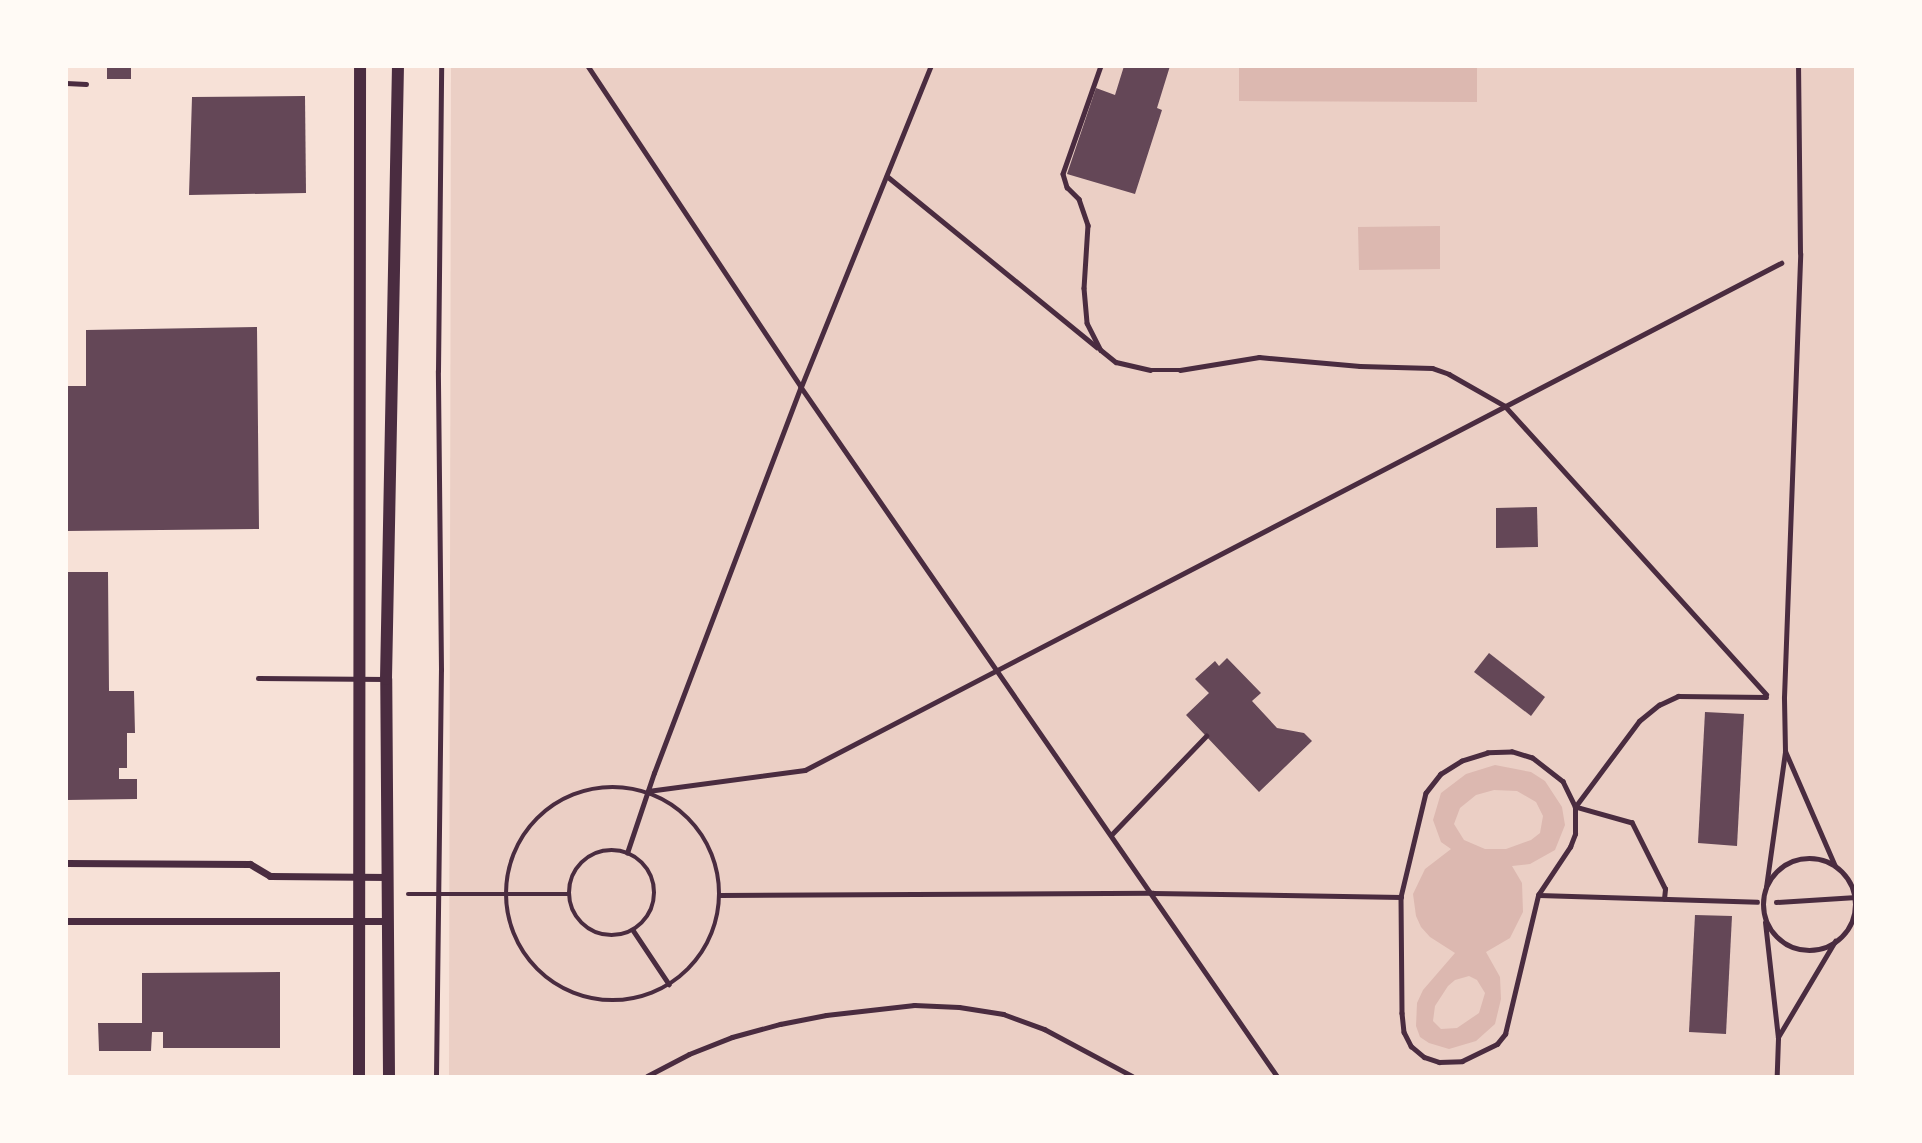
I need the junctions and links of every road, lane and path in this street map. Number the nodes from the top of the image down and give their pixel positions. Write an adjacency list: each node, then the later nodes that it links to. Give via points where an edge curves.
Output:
1 (360, 66): 17 (street)
2 (398, 66): 18 (street)
3 (441, 66): 34 (path)
4 (588, 66): 13 (path)
5 (931, 66): 10 (path)
6 (1101, 66): 12 (path, via 1063,174 1088,225 1087,323)
7 (1798, 66): 11 (lane)
8 (66, 83): 9 (lane)
9 (86, 84)
10 (887, 176): 12 (path); 13 (path)
11 (1800, 253): 14 (path); 20 (lane)
12 (1101, 350): 14 (path, via 1116,362 1150,370 1181,370 1259,356 1432,368)
13 (801, 387): 15 (path); 23 (path)
14 (1505, 406): 15 (path); 19 (path)
15 (998, 670): 23 (path, via 805,770); 25 (path)
16 (258, 678): 17 (lane)
17 (359, 679): 18 (lane); 29 (street)
18 (386, 679): 30 (street)
19 (1769, 697): 20 (path); 24 (path, via 1700,694 1678,696 1659,705 1625,737)
20 (1784, 697): 22 (lane)
21 (1206, 736): 25 (path)
22 (1785, 751): 28 (lane); 31 (lane)
23 (648, 792): 26 (path); 36 (path, via 612,786 576,792 544,810 521,836 507,868); 37 (path, via 680,808 704,836 718,869)
24 (1575, 807): 38 (path, via 1570,847); 39 (path, via 1563,782 1532,758 1512,752 1488,753 1462,761 1441,774 1426,793); 41 (path, via 1632,823 1665,889)
25 (1112, 834): 32 (path)
26 (627, 853): 35 (path, via 609,850 584,860 575,870); 47 (path, via 645,866 655,890 649,917)
27 (66, 863): 29 (street, via 250,864 270,876)
28 (1835, 866): 31 (lane, via 1823,860 1795,860 1773,875); 40 (lane)
29 (359, 876): 30 (street); 45 (street)
30 (389, 877): 33 (street)
31 (1766, 887): 42 (lane)
32 (1153, 893): 37 (path); 39 (path); 56 (path)
33 (389, 894): 34 (path); 46 (street)
34 (437, 894): 36 (path); 53 (path)
35 (569, 894): 36 (path); 47 (path, via 573,914 583,926 610,936)
36 (505, 895): 49 (path, via 513,937 532,966 559,988 593,999 627,1000)
37 (720, 895): 49 (path, via 710,940 689,970)
38 (1538, 895): 39 (path, via 1505,1034 1497,1044 1462,1061 1439,1062 1411,1046 1404,1032); 41 (path)
39 (1401, 897)
40 (1855, 897): 42 (path); 48 (lane, via 1851,922)
41 (1664, 899): 42 (path)
42 (1763, 902): 43 (lane)
43 (1765, 918): 48 (lane, via 1782,941 1794,947 1809,950); 50 (lane)
44 (66, 921): 45 (street)
45 (359, 921): 46 (street); 51 (street)
46 (390, 921): 52 (street)
47 (633, 930): 49 (path)
48 (1835, 941): 50 (lane)
49 (668, 984)
50 (1778, 1038): 57 (lane)
51 (359, 1076)
52 (389, 1076)
53 (436, 1076)
54 (647, 1076): 55 (lane, via 689,1054 768,1027 826,1014 914,1005 960,1006 1003,1014 1044,1029)
55 (1132, 1076)
56 (1277, 1076)
57 (1777, 1076)

